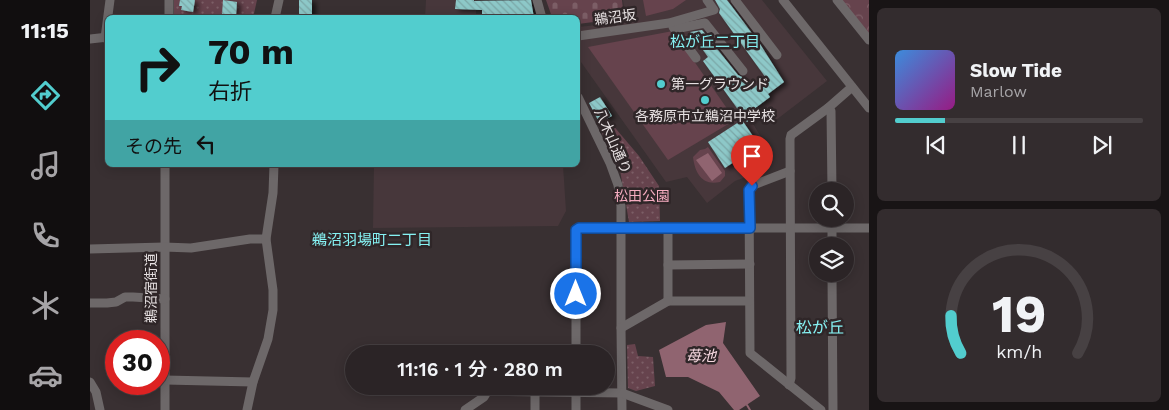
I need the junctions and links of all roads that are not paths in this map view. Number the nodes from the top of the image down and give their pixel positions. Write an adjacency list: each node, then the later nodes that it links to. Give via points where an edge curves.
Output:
1 (110, 0): 9 (street)
2 (169, 0): 10 (street)
3 (279, 0): 11 (street)
4 (537, 0): 12 (street)
5 (707, 0): 13 (street, 鵜沼坂, via 714,10)
6 (735, 0): 18 (street)
7 (783, 0): 21 (street)
8 (836, 0): 17 (street)
9 (108, 15)
10 (169, 15)
11 (276, 15)
12 (541, 15)
13 (672, 26): 14 (street, 鵜沼坂); 19 (street); 20 (street, via 705,23)
14 (580, 36)
15 (105, 37): 16 (street)
16 (90, 39)
17 (869, 40)
18 (777, 55)
19 (696, 58)
20 (743, 72)
21 (852, 87): 23 (street); 24 (street)
22 (580, 101): 31 (street, 八木山通り, via 618,185)
23 (828, 108): 27 (street, via 791,135); 28 (street, via 831,110)
24 (869, 108)
25 (165, 167): 37 (street, 鵜沼宿街道)
26 (274, 167): 36 (street)
27 (790, 171): 33 (street, via 749,190); 34 (street)
28 (832, 182)
29 (809, 226): 34 (street)
30 (854, 226): 35 (street)
31 (622, 228): 32 (street); 46 (street, 八木山通り); 48 (street, via 576,230)
32 (668, 228): 33 (street); 40 (street)
33 (750, 228): 34 (street); 39 (street)
34 (790, 228): 52 (street)
35 (869, 228)
36 (266, 240): 37 (street, via 250,239 191,248); 51 (street, via 274,290 273,310 268,339)
37 (164, 247): 38 (street); 42 (street, 鵜沼宿街道)
38 (90, 249)
39 (750, 264): 40 (street); 44 (street)
40 (668, 265): 43 (street)
41 (832, 282): 68 (street)
42 (165, 299): 45 (street, via 125,297 116,302); 47 (street, 鵜沼宿街道)
43 (668, 301): 44 (street); 46 (street)
44 (750, 301): 52 (street, via 750,353)
45 (90, 303)
46 (621, 328): 54 (street, 八木山通り)
47 (165, 330)
48 (576, 345)
49 (170, 380): 51 (street)
50 (90, 382): 59 (street)
51 (253, 382): 61 (street)
52 (789, 385): 67 (street)
53 (615, 392): 54 (street)
54 (622, 393): 65 (street); 66 (street)
55 (165, 395): 60 (street, 鵜沼宿街道)
56 (487, 395): 62 (street)
57 (535, 395): 63 (street)
58 (576, 395): 64 (street)
59 (100, 410)
60 (165, 410)
61 (247, 410)
62 (465, 410)
63 (535, 410)
64 (576, 410)
65 (622, 410)
66 (668, 410)
67 (820, 410)
68 (832, 410)

